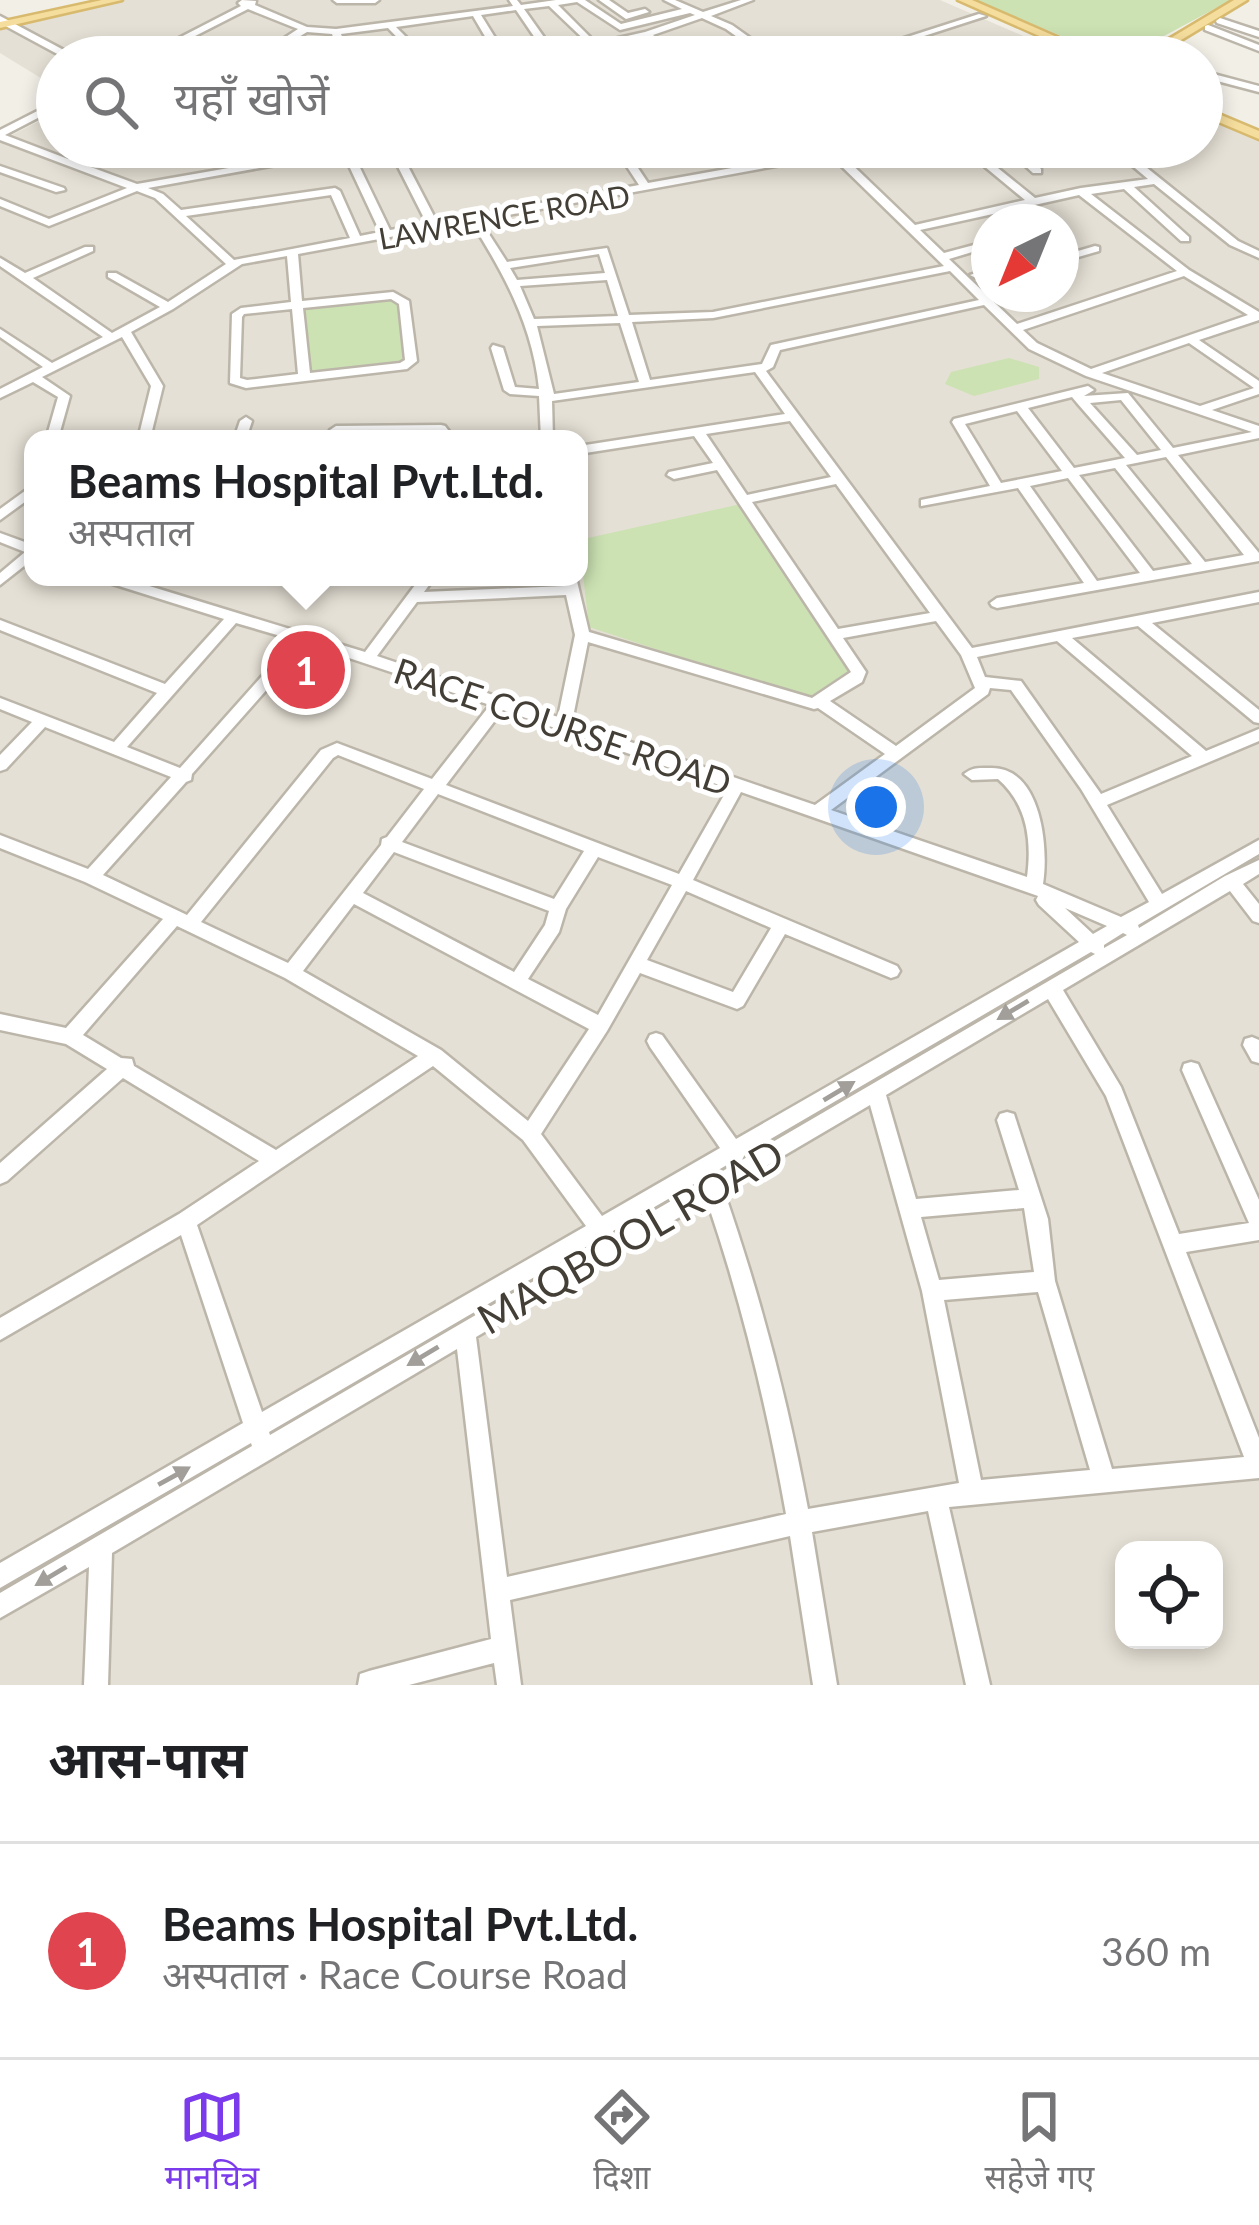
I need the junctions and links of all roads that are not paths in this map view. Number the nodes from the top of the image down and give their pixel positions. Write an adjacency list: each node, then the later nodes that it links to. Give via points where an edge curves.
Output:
1 (98, 0): 21 (main road)
2 (117, 0): 21 (main road)
3 (259, 0): 14 (street)
4 (337, 0): 5 (street)
5 (373, 0): 25 (street)
6 (577, 0): 15 (street); 17 (street, via 620,27)
7 (603, 0): 13 (street, via 626,16)
8 (749, 0): 20 (street)
9 (946, 0): 19 (main road)
10 (963, 0): 41 (main road)
11 (1242, 0): 42 (main road)
12 (1253, 0): 22 (main road)
13 (671, 2): 17 (street)
14 (247, 3): 24 (street); 29 (street)
15 (551, 3): 16 (street); 35 (street)
16 (515, 4): 18 (street); 34 (street)
17 (690, 10): 20 (street)
18 (476, 14): 23 (street); 33 (street)
19 (982, 16): 39 (street); 40 (main road)
20 (708, 17): 27 (street); 38 (street)
21 (2, 22): 44 (street)
22 (1214, 25): 28 (street); 43 (main road); 45 (street)
23 (391, 26): 25 (street); 32 (street)
24 (305, 29): 26 (street); 30 (street)
25 (370, 29): 26 (street)
26 (336, 32): 31 (street)
27 (647, 34): 36 (street); 37 (street)
28 (1259, 34)
29 (183, 36)
30 (294, 36)
31 (337, 36)
32 (401, 36)
33 (489, 36)
34 (538, 36)
35 (584, 36)
36 (638, 36)
37 (650, 36)
38 (738, 36)
39 (920, 36)
40 (1028, 36)
41 (1048, 36)
42 (1180, 36)
43 (1195, 36)
44 (36, 40)
45 (1259, 48)
46 (1223, 79): 47 (street)
47 (1259, 88)
48 (36, 113): 51 (street)
49 (1223, 116): 50 (main road)
50 (1259, 131)
51 (0, 133): 52 (street)
52 (36, 148)
53 (36, 164): 68 (street)
54 (90, 168): 72 (street)
55 (206, 168): 66 (street)
56 (226, 168): 66 (street)
57 (355, 168): 82 (street)
58 (404, 168): 79 (street)
59 (633, 168): 70 (street)
60 (751, 168): 70 (street, LAWRENCE ROAD); 78 (street, LAWRENCE ROAD)
61 (848, 168): 81 (street)
62 (989, 168): 76 (street)
63 (1034, 168): 67 (street)
64 (1143, 168): 69 (street)
65 (0, 169): 68 (street)
66 (208, 171): 72 (street)
67 (1037, 171)
68 (16, 175): 73 (street)
69 (1159, 180): 71 (street); 80 (street)
70 (645, 186): 79 (street, LAWRENCE ROAD)
71 (1126, 186): 74 (street); 84 (street)
72 (138, 187): 75 (street, via 49,223); 77 (street)
73 (60, 190)
74 (1084, 192): 76 (street); 87 (street)
75 (0, 202)
76 (1026, 202): 81 (street)
77 (183, 213): 83 (street, via 338,191); 94 (street)
78 (475, 220): 88 (street, LAWRENCE ROAD); 95 (street)
79 (433, 225): 82 (street, LAWRENCE ROAD)
80 (1213, 226): 84 (street); 91 (street)
81 (912, 229): 93 (street)
82 (386, 234): 83 (street, LAWRENCE ROAD)
83 (356, 239): 88 (street, LAWRENCE ROAD)
84 (1185, 239): 87 (street)
85 (89, 249): 99 (street)
86 (1095, 249): 90 (street)
87 (1158, 252): 96 (street)
88 (289, 253): 94 (street, LAWRENCE ROAD); 103 (street)
89 (971, 253): 93 (street)
90 (1079, 254)
91 (1259, 255)
92 (0, 261): 99 (street)
93 (945, 263): 101 (street); 107 (street, via 728,313)
94 (232, 264): 104 (street)
95 (506, 265): 98 (street, via 599,249); 100 (street)
96 (1185, 272): 106 (street); 109 (street)
97 (112, 275): 104 (street)
98 (611, 276): 100 (street); 107 (street)
99 (24, 278): 111 (street)
100 (518, 283): 108 (street)
101 (971, 290)
102 (971, 305): 115 (street, via 775,348 771,364)
103 (297, 306): 118 (street); 118 (street, via 238,313 234,380); 118 (street, via 393,295 405,303 407,364)
104 (169, 307): 111 (street)
105 (994, 312): 109 (street)
106 (1258, 316): 112 (street)
107 (625, 320): 108 (street); 119 (street)
108 (533, 322): 123 (street)
109 (1014, 329): 116 (street)
110 (0, 332): 114 (street)
111 (118, 334): 114 (street); 131 (street, via 157,386)
112 (1190, 339): 116 (street); 121 (street)
113 (497, 348): 123 (street, via 510,390)
114 (52, 368): 117 (street)
115 (758, 368): 119 (street); 128 (street)
116 (1090, 374): 120 (street)
117 (33, 377): 122 (street); 130 (street, via 64,396)
118 (304, 378)
119 (645, 383): 123 (street)
120 (1118, 383): 124 (street); 127 (street)
121 (1259, 388): 127 (street)
122 (0, 394)
123 (548, 396): 134 (street)
124 (1078, 396): 125 (street); 138 (street, via 1124,395); 139 (street)
125 (1019, 405): 142 (street); 145 (street, via 957,424)
126 (340, 410): 133 (street)
127 (1201, 410): 135 (street)
128 (794, 416): 136 (street); 143 (street)
129 (246, 421): 132 (street)
130 (55, 430)
131 (147, 430)
132 (243, 430)
133 (336, 430)
134 (548, 430)
135 (1259, 432): 138 (street)
136 (699, 433): 137 (street); 140 (street)
137 (588, 449)
138 (1169, 453): 139 (street); 150 (street)
139 (1127, 463): 142 (street); 152 (street)
140 (722, 465): 141 (street); 147 (street)
141 (674, 475)
142 (1072, 475): 144 (street); 153 (street)
143 (839, 479): 147 (street); 163 (street)
144 (1022, 484): 145 (street); 159 (street)
145 (998, 489): 148 (street)
146 (24, 496): 149 (street)
147 (745, 500): 167 (street)
148 (926, 503)
149 (0, 516)
150 (1257, 557): 152 (street)
151 (24, 559): 154 (street)
152 (1202, 567): 153 (street)
153 (1150, 577): 159 (street)
154 (0, 580)
155 (147, 586): 164 (street, RACE COURSE ROAD)
156 (423, 586): 161 (street)
157 (537, 586): 161 (street)
158 (571, 586): 168 (street)
159 (1094, 587): 162 (street)
160 (1259, 596): 165 (street)
161 (417, 597): 172 (street)
162 (997, 603)
163 (939, 616): 167 (street); 171 (street)
164 (231, 620): 170 (street, RACE COURSE ROAD); 174 (street)
165 (1140, 620): 169 (street); 178 (street)
166 (0, 626): 174 (street)
167 (836, 634): 177 (street, via 860,671)
168 (582, 635): 177 (street); 180 (street)
169 (1060, 635): 171 (street); 184 (street)
170 (302, 641): 172 (street, RACE COURSE ROAD); 187 (street)
171 (968, 654): 173 (street)
172 (368, 658): 176 (street, RACE COURSE ROAD)
173 (984, 682): 183 (street); 190 (street, via 1014,683)
174 (167, 691): 182 (street)
175 (0, 703): 179 (street)
176 (499, 704): 180 (street, RACE COURSE ROAD); 188 (street)
177 (823, 704): 183 (street)
178 (1255, 709)
179 (42, 721): 182 (street); 185 (street)
180 (564, 726): 189 (street, RACE COURSE ROAD)
181 (1259, 735): 184 (street)
182 (117, 748): 187 (street)
183 (896, 754): 191 (street)
184 (1201, 755): 190 (street)
185 (0, 765)
186 (972, 774): 201 (street, via 1001,772 1016,788 1041,844)
187 (185, 776): 198 (street)
188 (433, 784): 193 (street); 195 (street); 206 (street, via 332,751)
189 (737, 786): 191 (street, RACE COURSE ROAD); 199 (street)
190 (1098, 802): 203 (street)
191 (816, 813): 196 (street, RACE COURSE ROAD)
192 (0, 841): 198 (street)
193 (388, 843): 202 (street); 204 (street)
194 (1259, 846): 203 (street, MAQBOOL ROAD)
195 (595, 848): 199 (street); 204 (street)
196 (950, 860): 201 (street, RACE COURSE ROAD); 209 (street, RACE COURSE ROAD, via 1050,902)
197 (1259, 866): 200 (street, MAQBOOL ROAD)
198 (92, 877): 206 (street)
199 (679, 881): 207 (street); 210 (street)
200 (1232, 881): 205 (street); 208 (street, MAQBOOL ROAD)
201 (1034, 886): 208 (street, RACE COURSE ROAD)
202 (350, 894): 212 (street); 213 (street)
203 (1159, 904): 208 (street, MAQBOOL ROAD)
204 (558, 908): 213 (street)
205 (1259, 916)
206 (183, 920): 212 (street); 217 (street)
207 (782, 924): 210 (street, via 737,1001); 211 (street)
208 (1132, 930): 209 (street, MAQBOOL ROAD)
209 (1098, 949): 214 (street, MAQBOOL ROAD); 225 (street, MAQBOOL ROAD, one-way to 209)
210 (635, 962): 216 (street)
211 (890, 971)
212 (291, 973): 219 (street)
213 (518, 980): 216 (street)
214 (1051, 987): 222 (street, MAQBOOL ROAD, one-way to 222); 235 (street, via 1114,1094)
215 (0, 1022): 217 (street)
216 (601, 1027): 224 (street)
217 (70, 1036): 220 (street)
218 (656, 1041): 225 (street)
219 (434, 1056): 224 (street); 227 (street)
220 (124, 1066): 226 (street); 227 (street)
221 (1191, 1070): 233 (street)
222 (876, 1093): 229 (street, MAQBOOL ROAD); 231 (street)
223 (1006, 1120): 230 (street)
224 (530, 1134): 234 (street)
225 (735, 1154): 234 (street, MAQBOOL ROAD)
226 (9, 1156): 228 (street)
227 (276, 1161): 232 (street)
228 (0, 1175)
229 (713, 1189): 234 (street, MAQBOOL ROAD); 245 (street, via 748,1296)
230 (1031, 1198): 231 (street); 236 (street)
231 (908, 1209): 237 (street)
232 (186, 1221): 238 (street); 240 (street)
233 (1259, 1223): 235 (street)
234 (606, 1238): 239 (street, MAQBOOL ROAD); 240 (street, MAQBOOL ROAD)
235 (1173, 1244): 241 (street)
236 (1045, 1281): 237 (street); 242 (street)
237 (932, 1291): 243 (street)
238 (0, 1330)
239 (465, 1331): 240 (street, MAQBOOL ROAD, one-way to 240); 248 (street)
240 (260, 1440): 246 (street, MAQBOOL ROAD); 247 (street, MAQBOOL ROAD, one-way to 240)
241 (1258, 1458): 242 (street)
242 (1103, 1477): 243 (street)
243 (972, 1492): 244 (street)
244 (935, 1498): 245 (street); 255 (street)
245 (801, 1522): 248 (street); 254 (street)
246 (101, 1546): 249 (street, MAQBOOL ROAD, one-way to 249); 252 (street)
247 (0, 1576)
248 (499, 1591): 250 (street)
249 (0, 1606)
250 (505, 1648): 251 (street); 253 (street)
251 (369, 1683)
252 (96, 1685)
253 (509, 1685)
254 (825, 1685)
255 (978, 1685)

